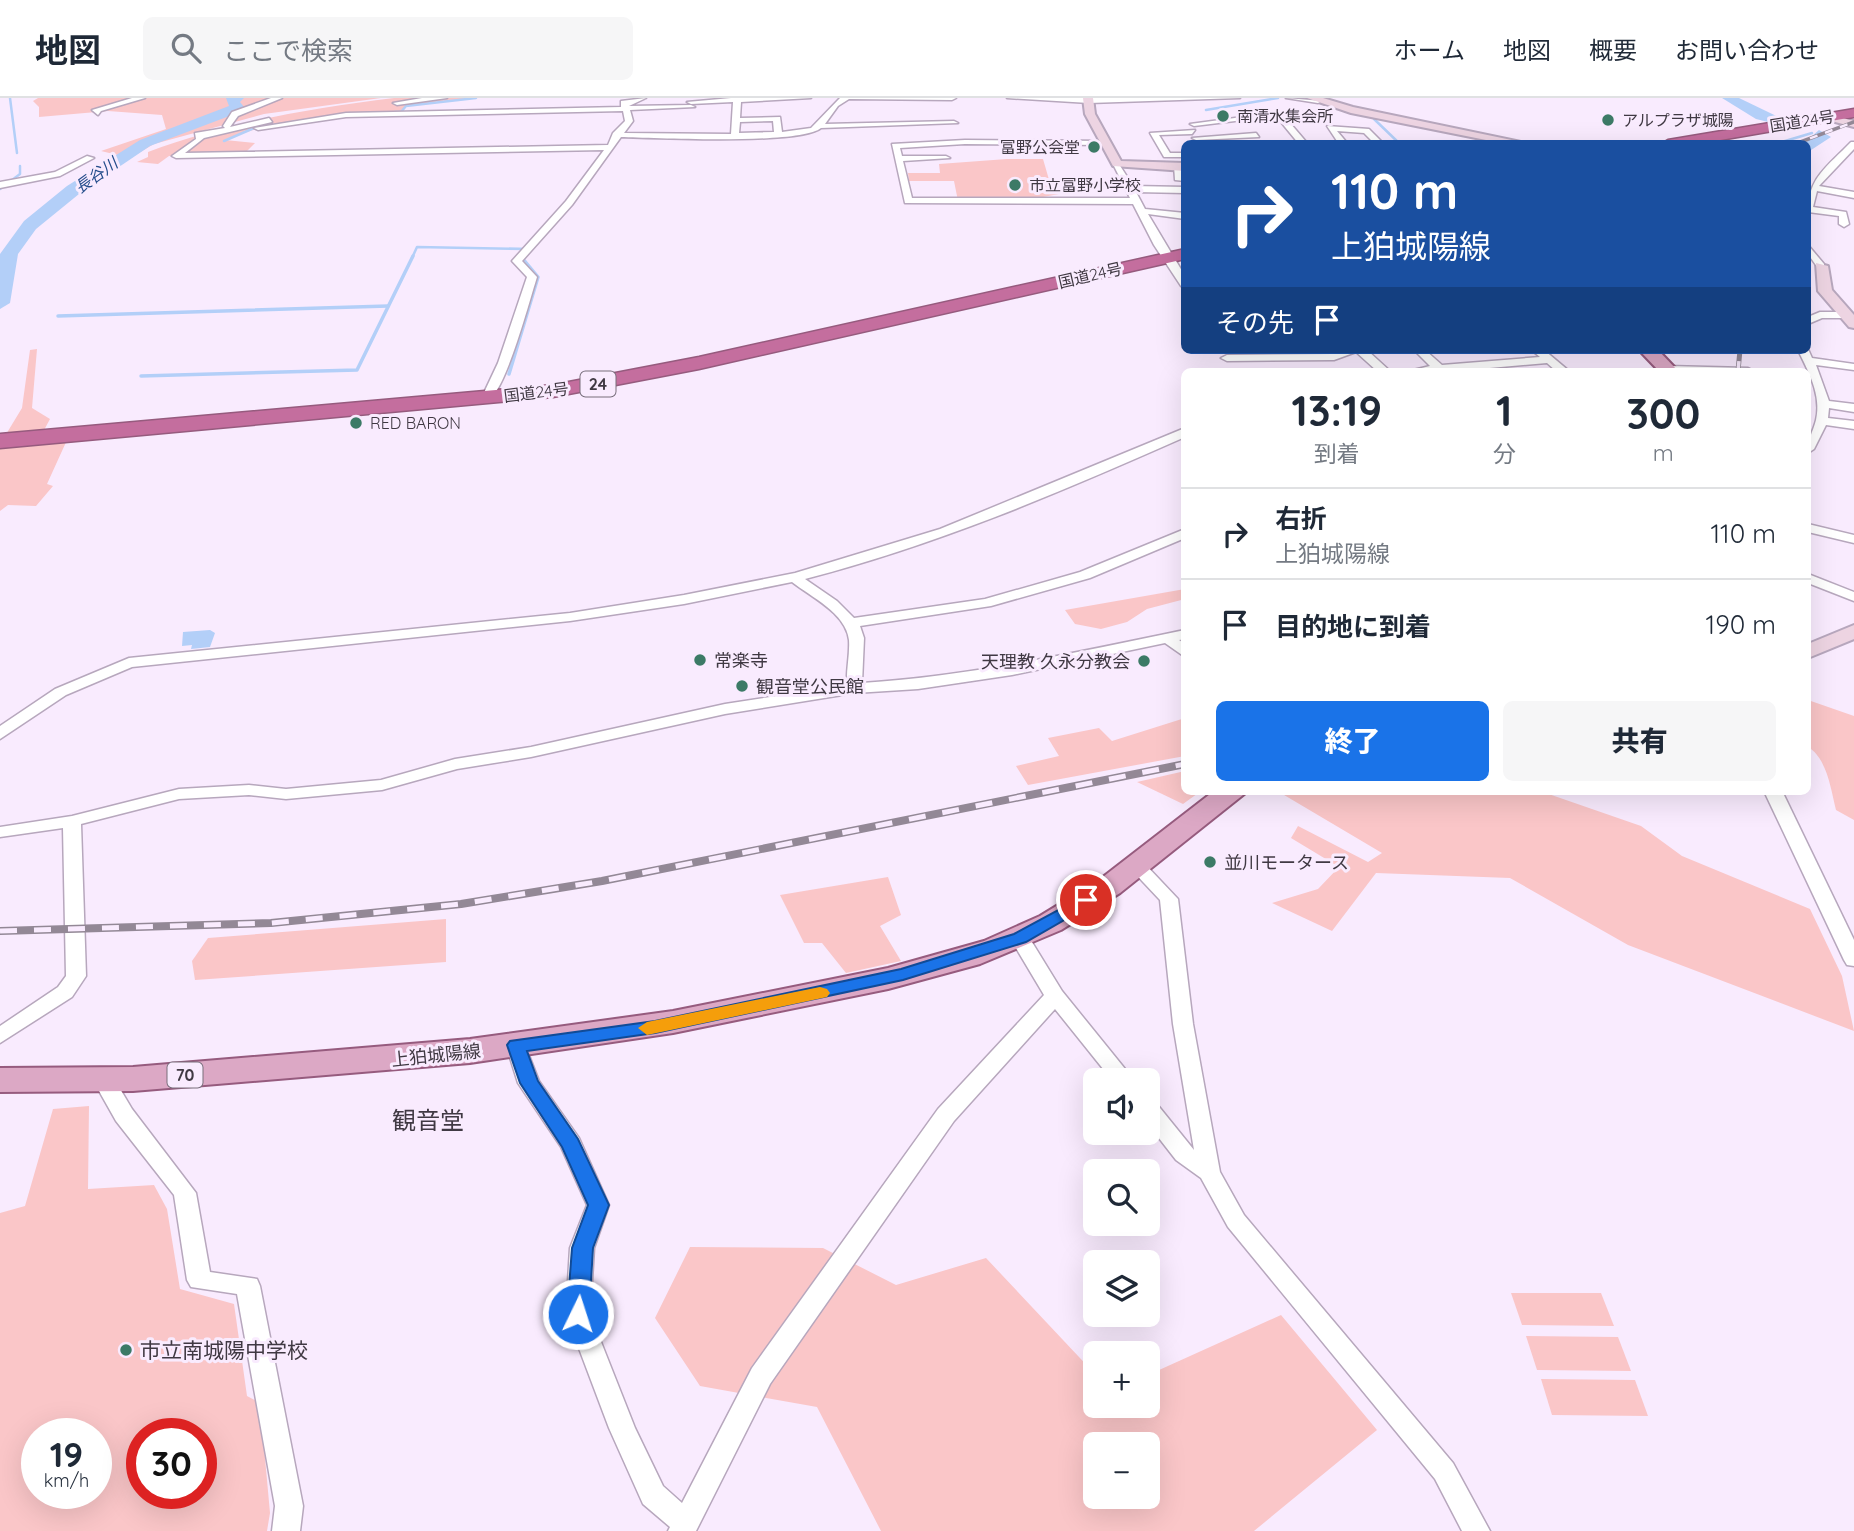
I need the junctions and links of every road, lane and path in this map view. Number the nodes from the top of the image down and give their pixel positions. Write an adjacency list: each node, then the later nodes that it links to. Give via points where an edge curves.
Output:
1 (141, 98): 26 (street, via 105,105)
2 (278, 98): 35 (street, via 235,114)
3 (443, 98): 24 (street)
4 (642, 98): 18 (street)
5 (674, 98): 16 (street)
6 (807, 98): 19 (street)
7 (846, 98): 36 (street, via 839,100)
8 (852, 98): 12 (street)
9 (1011, 98): 17 (street)
10 (1236, 98): 14 (street)
11 (1290, 98): 15 (street)
12 (949, 99): 33 (street)
13 (1184, 99): 14 (street); 17 (street); 39 (street, via 1200,111)
14 (1220, 99)
15 (1312, 100): 23 (street); 47 (street)
16 (692, 102): 18 (street); 19 (street); 31 (street)
17 (1089, 102): 22 (street); 50 (street)
18 (625, 105): 37 (street, via 346,115); 38 (street, via 629,121)
19 (737, 105): 21 (street); 32 (street)
20 (397, 109): 24 (street)
21 (790, 109)
22 (1144, 109)
23 (1276, 110): 28 (street); 29 (street); 44 (street)
24 (328, 111): 25 (street); 52 (street, via 199,136 176,156)
25 (294, 112)
26 (98, 113)
27 (1854, 113): 30 (highway, 国道24号)
28 (1246, 114): 39 (street); 41 (street)
29 (1320, 114)
30 (1828, 117): 34 (street); 48 (highway, 国道24号)
31 (689, 118)
32 (734, 120): 40 (street, via 776,119); 42 (street)
33 (954, 122): 36 (street); 49 (street)
34 (1854, 124)
35 (227, 126)
36 (821, 126): 40 (street, via 808,133)
37 (258, 128)
38 (619, 131): 42 (street); 52 (street)
39 (1195, 134): 41 (street); 54 (street, via 1154,133 1167,155)
40 (778, 135): 42 (street)
41 (1256, 135): 43 (street)
42 (735, 137)
43 (1260, 140)
44 (1301, 140)
45 (1340, 140): 46 (street, via 1330,128 1366,131)
46 (1376, 140)
47 (1505, 140)
48 (1701, 140)
49 (965, 142): 50 (street); 56 (street, via 895,146)
50 (1105, 143): 59 (street)
51 (1854, 144): 57 (street)
52 (608, 146): 96 (street, via 569,203 517,261 532,277)
53 (75, 155): 61 (street, via 90,158 57,174)
54 (1181, 155)
55 (946, 158): 56 (street)
56 (898, 159): 68 (street, via 908,201)
57 (1840, 159): 58 (street); 64 (street)
58 (1854, 160)
59 (1116, 164): 60 (street); 62 (street)
60 (1181, 167)
61 (1, 187)
62 (1130, 189): 63 (street); 68 (street)
63 (1181, 190)
64 (1813, 193): 65 (street); 66 (street); 69 (street)
65 (1854, 195)
66 (1811, 199)
67 (1181, 200): 68 (street)
68 (1138, 204): 71 (street); 74 (street, via 1159,245)
69 (1854, 205)
70 (1811, 209): 72 (street, via 1843,214)
71 (1181, 215)
72 (1844, 224)
73 (1811, 252): 75 (street)
74 (1177, 256): 96 (highway, 国道24号 / 24, via 622,380)
75 (1821, 265): 77 (street, via 1825,291)
76 (1811, 320): 77 (street, via 1820,315)
77 (1849, 320)
78 (1225, 354): 79 (street)
79 (1340, 354)
80 (1365, 354): 89 (street)
81 (1423, 354): 90 (street)
82 (1483, 354): 87 (street)
83 (1542, 354): 86 (street)
84 (1652, 354): 93 (main road)
85 (1806, 356): 88 (street)
86 (1549, 360): 87 (street); 92 (street)
87 (1498, 367): 91 (street)
88 (1854, 367)
89 (1381, 368)
90 (1438, 368)
91 (1479, 368)
92 (1559, 368)
93 (1666, 368)
94 (1811, 376): 97 (street)
95 (1811, 395): 97 (street)
96 (488, 397): 102 (highway, 国道24号 / 24)
97 (1823, 399): 98 (street); 99 (street)
98 (1854, 408)
99 (1824, 421): 100 (street); 103 (street)
100 (1854, 425)
101 (1181, 434): 107 (street, via 975,521)
102 (0, 441)
103 (1811, 444)
104 (1811, 529): 106 (street)
105 (1181, 535): 110 (street, via 1085,575 986,603)
106 (1854, 539)
107 (795, 578): 110 (street); 115 (street, via 469,628 129,663 79,680 29,709)
108 (1811, 579): 109 (street)
109 (1854, 597)
110 (853, 623): 114 (street)
111 (1854, 631): 113 (street)
112 (1176, 636): 114 (street, via 1012,670)
113 (1811, 651)
114 (855, 688): 118 (street, via 724,709 455,764 382,785 286,794 249,790 179,794)
115 (0, 734)
116 (1228, 795): 120 (main road, 上狛城陽線 / 70, via 1195,815)
117 (1775, 795): 122 (street)
118 (72, 821): 119 (street); 124 (street, via 76,976 65,992)
119 (0, 832)
120 (1137, 866): 121 (main road, 上狛城陽線 / 70); 130 (street, via 1169,899 1183,1024)
121 (1020, 938): 123 (street); 125 (main road, 上狛城陽線 / 70, via 903,974 775,1003 655,1027)
122 (1854, 960)
123 (1055, 996): 126 (street); 131 (street, via 946,1115 761,1376)
124 (0, 1036)
125 (516, 1045): 128 (main road, 上狛城陽線 / 70, via 369,1062); 131 (street, via 529,1083 571,1144 598,1205 582,1248 578,1314 653,1495)
126 (1114, 1068)
127 (0, 1080): 128 (main road, 上狛城陽線 / 70)
128 (105, 1082): 132 (street, via 124,1115 184,1193 199,1280 248,1286 289,1506)
129 (1160, 1124): 130 (street, via 1184,1154)
130 (1209, 1172): 133 (street, via 1236,1221 1444,1471)
131 (684, 1527)
132 (286, 1531)
133 (1476, 1531)

